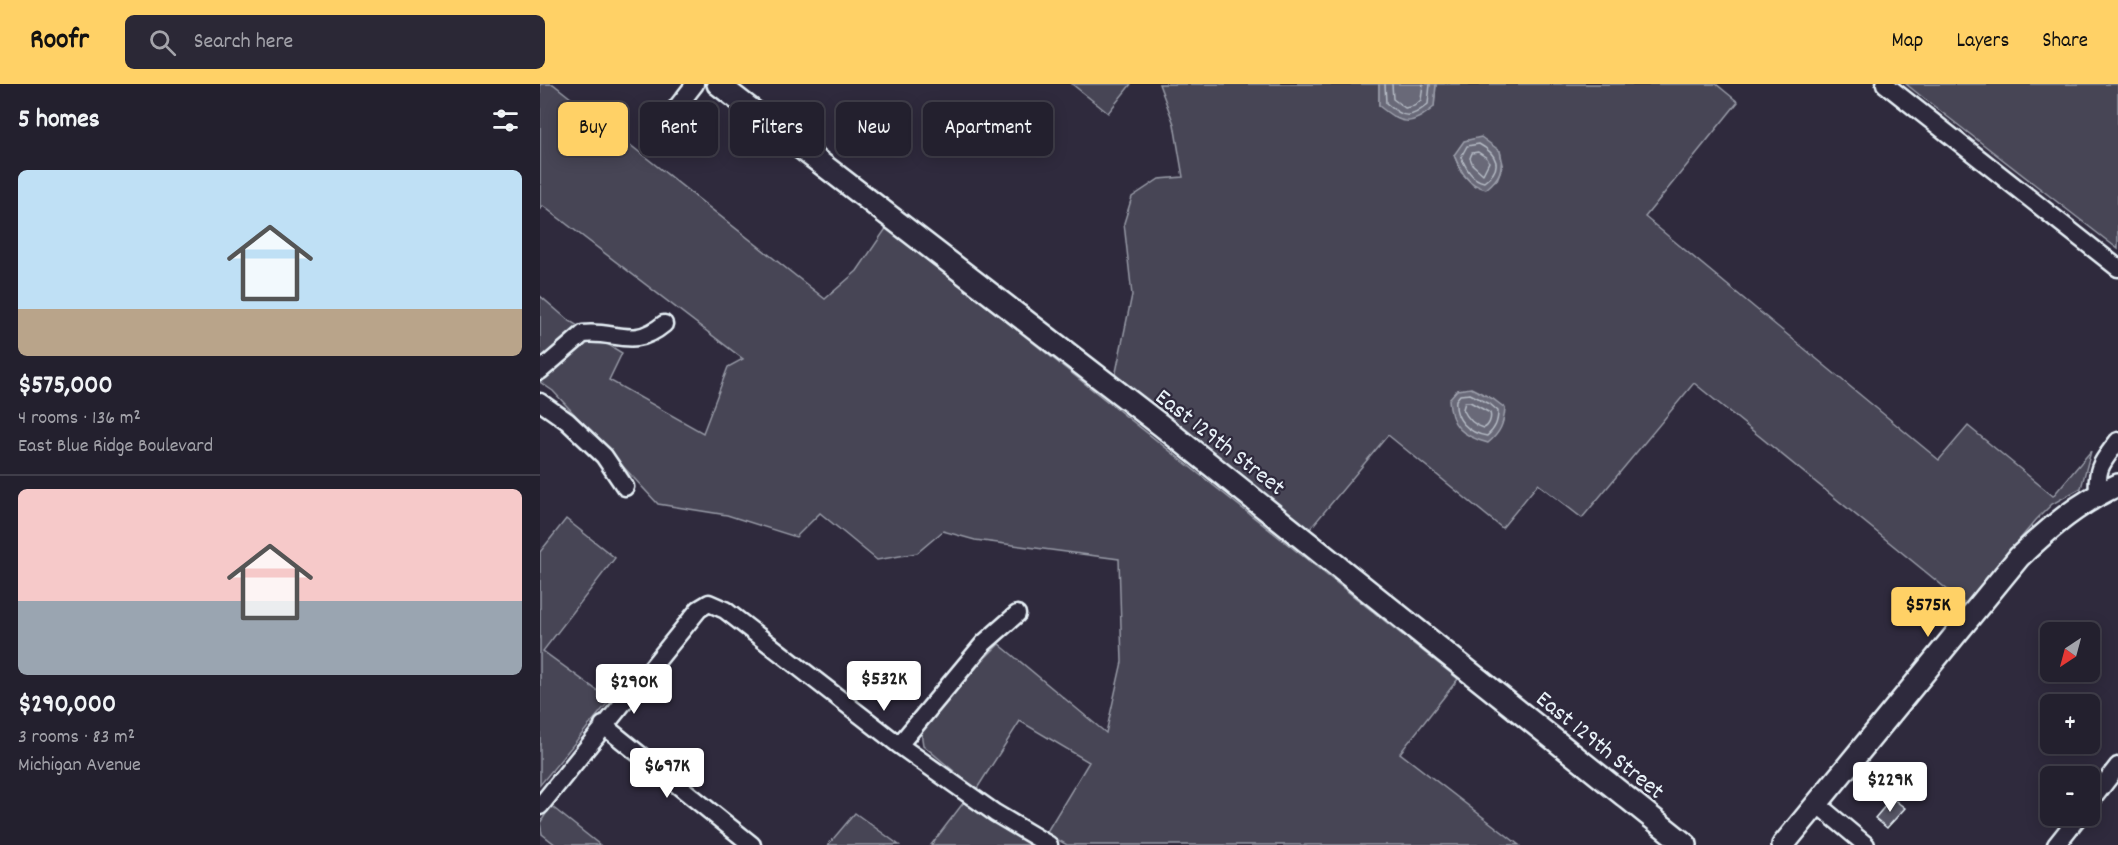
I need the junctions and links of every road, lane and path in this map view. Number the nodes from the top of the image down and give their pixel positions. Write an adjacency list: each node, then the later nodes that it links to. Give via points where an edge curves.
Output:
1 (695, 84): 4 (street)
2 (718, 84): 23 (main road, East 129th Street, via 1162,426)
3 (1886, 84): 5 (street)
4 (681, 102)
5 (2118, 267)
6 (664, 324): 7 (street, via 650,334 628,338 583,334)
7 (540, 371)
8 (542, 408): 11 (street, via 567,421 604,456)
9 (2118, 441): 12 (street, via 2097,475)
10 (2118, 485): 12 (main road)
11 (626, 487)
12 (2098, 494): 18 (main road, via 2057,521 2019,557)
13 (1017, 614): 15 (street, via 984,643)
14 (603, 725): 15 (street, via 699,609 709,603 725,610); 19 (street); 21 (street)
15 (899, 746): 22 (street, via 995,813)
16 (2118, 766): 17 (street)
17 (2100, 789)
18 (1817, 804): 24 (main road); 25 (street)
19 (540, 806)
20 (2071, 826): 26 (street)
21 (752, 845)
22 (1049, 845)
23 (1686, 845)
24 (1783, 845)
25 (1866, 845)
26 (2056, 845)

